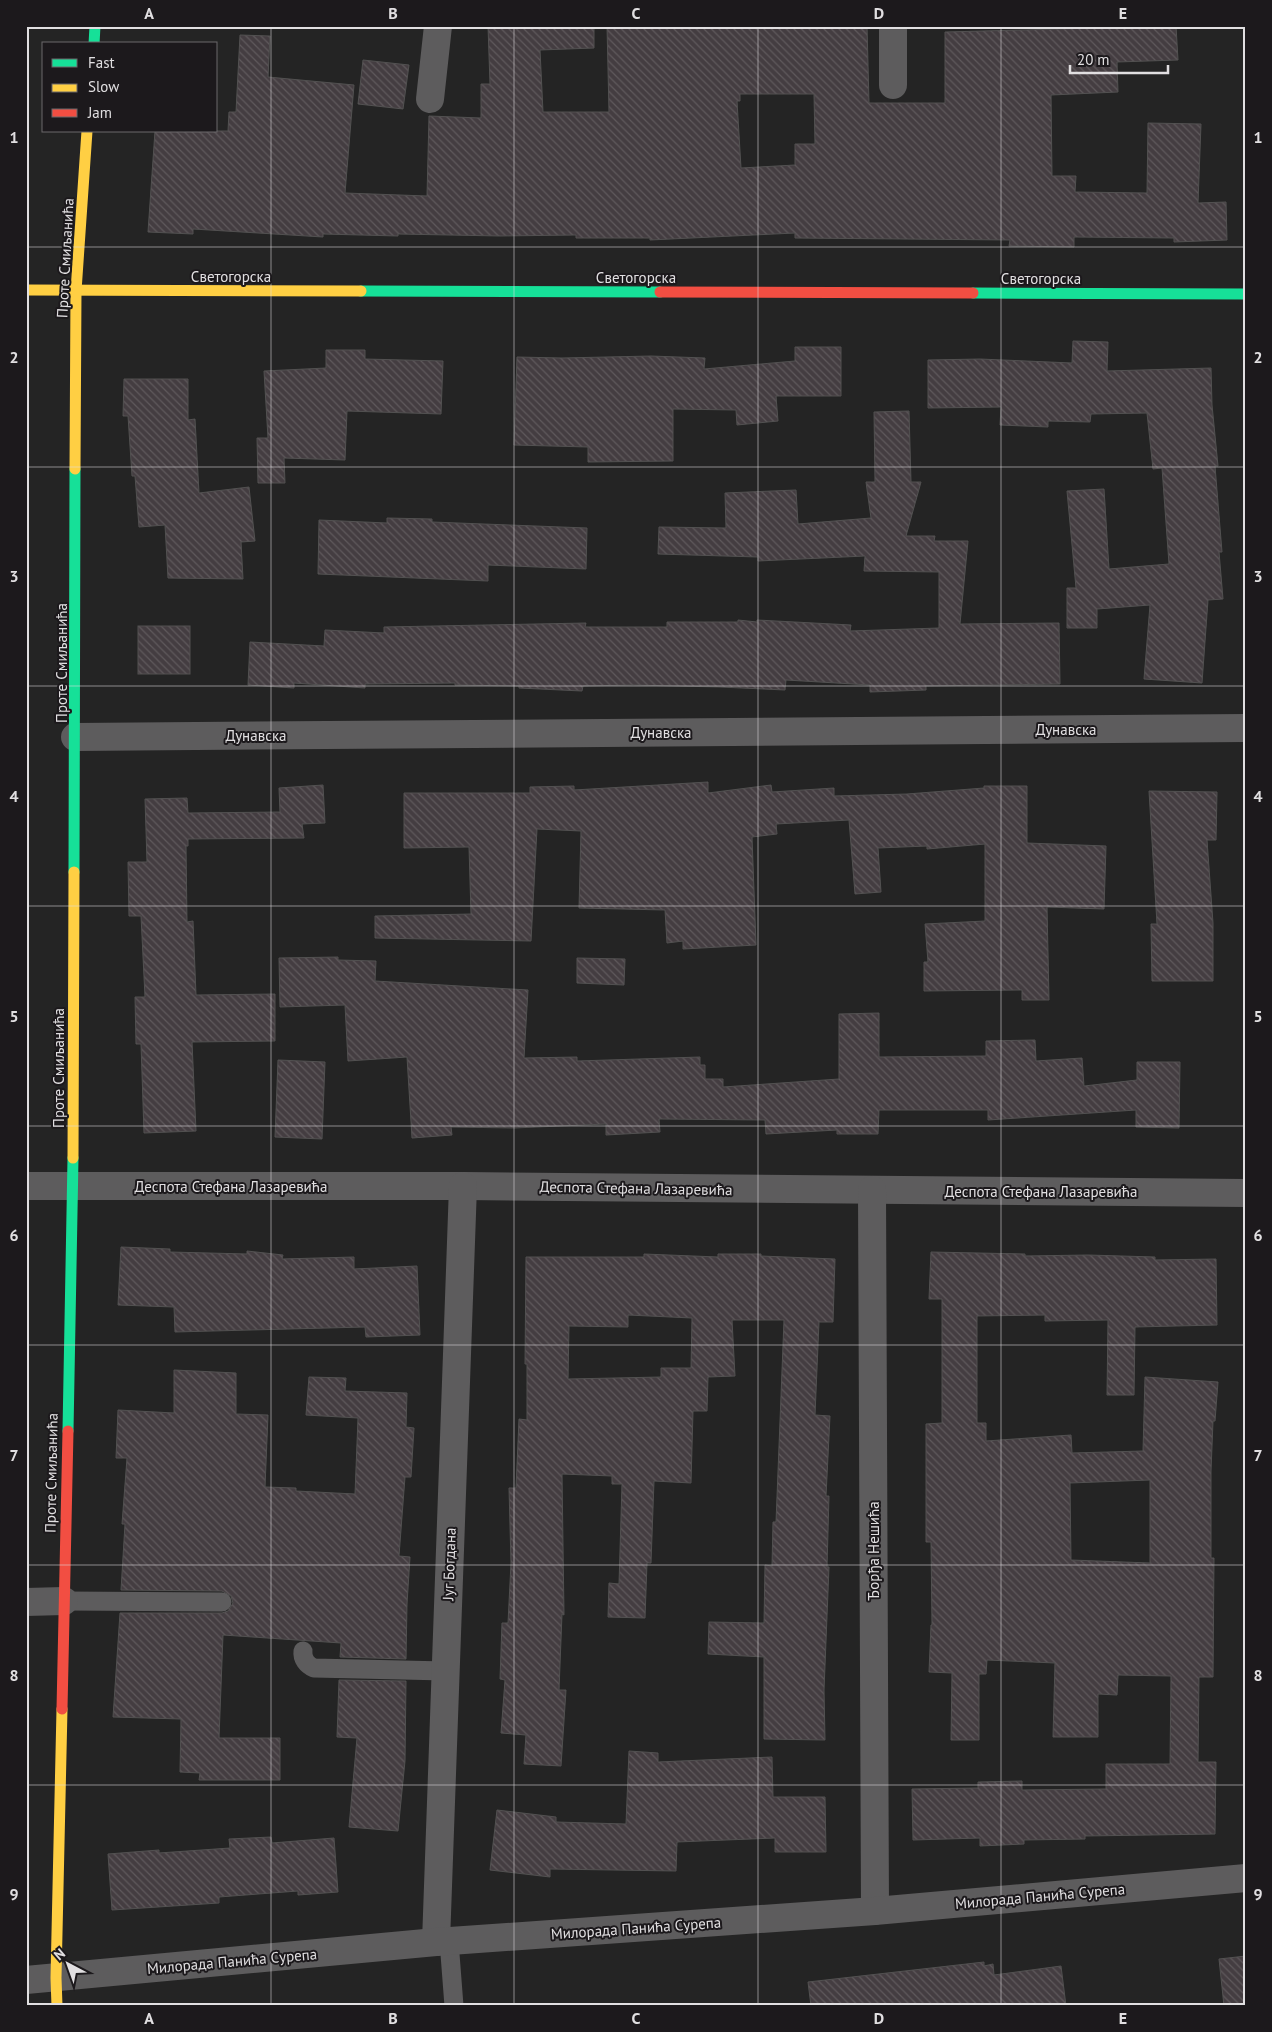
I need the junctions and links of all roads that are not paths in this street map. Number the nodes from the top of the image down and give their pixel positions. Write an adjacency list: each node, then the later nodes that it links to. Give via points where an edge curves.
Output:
1 (95, 26): 4 (street)
2 (438, 26): 6 (street)
3 (893, 26): 5 (street)
4 (94, 42)
5 (893, 85)
6 (430, 99)
7 (88, 132): 9 (street, Проте Смиљанића)
8 (26, 290): 9 (street, Светогорска)
9 (76, 291): 10 (street, Светогорска); 12 (street, Проте Смиљанића)
10 (1246, 294)
11 (1246, 728): 12 (street, Дунавска)
12 (75, 737): 14 (street, Проте Смиљанића)
13 (26, 1186): 14 (street, Деспота Стефана Лазаревића)
14 (72, 1186): 15 (street, Деспота Стефана Лазаревића); 18 (street, Проте Смиљанића)
15 (463, 1186): 16 (street, Деспота Стефана Лазаревића); 22 (street, Југ Богдана)
16 (872, 1190): 17 (street, Деспота Стефана Лазаревића); 24 (street, Ђорђа Нешића)
17 (1246, 1193)
18 (64, 1601): 19 (street); 20 (lane); 26 (street, Проте Смиљанића)
19 (26, 1602)
20 (222, 1602)
21 (303, 1651): 22 (lane, via 304,1659 314,1668)
22 (446, 1670): 25 (street, Југ Богдана)
23 (1246, 1878): 24 (street, Милорада Панића Сурепа)
24 (875, 1911): 25 (street, Милорада Панића Сурепа)
25 (442, 1942): 26 (street, Милорада Панића Сурепа); 29 (lane)
26 (56, 1978): 27 (street, Милорада Панића Сурепа); 28 (street, Проте Смиљанића)
27 (26, 1980)
28 (57, 2006)
29 (454, 2006)

